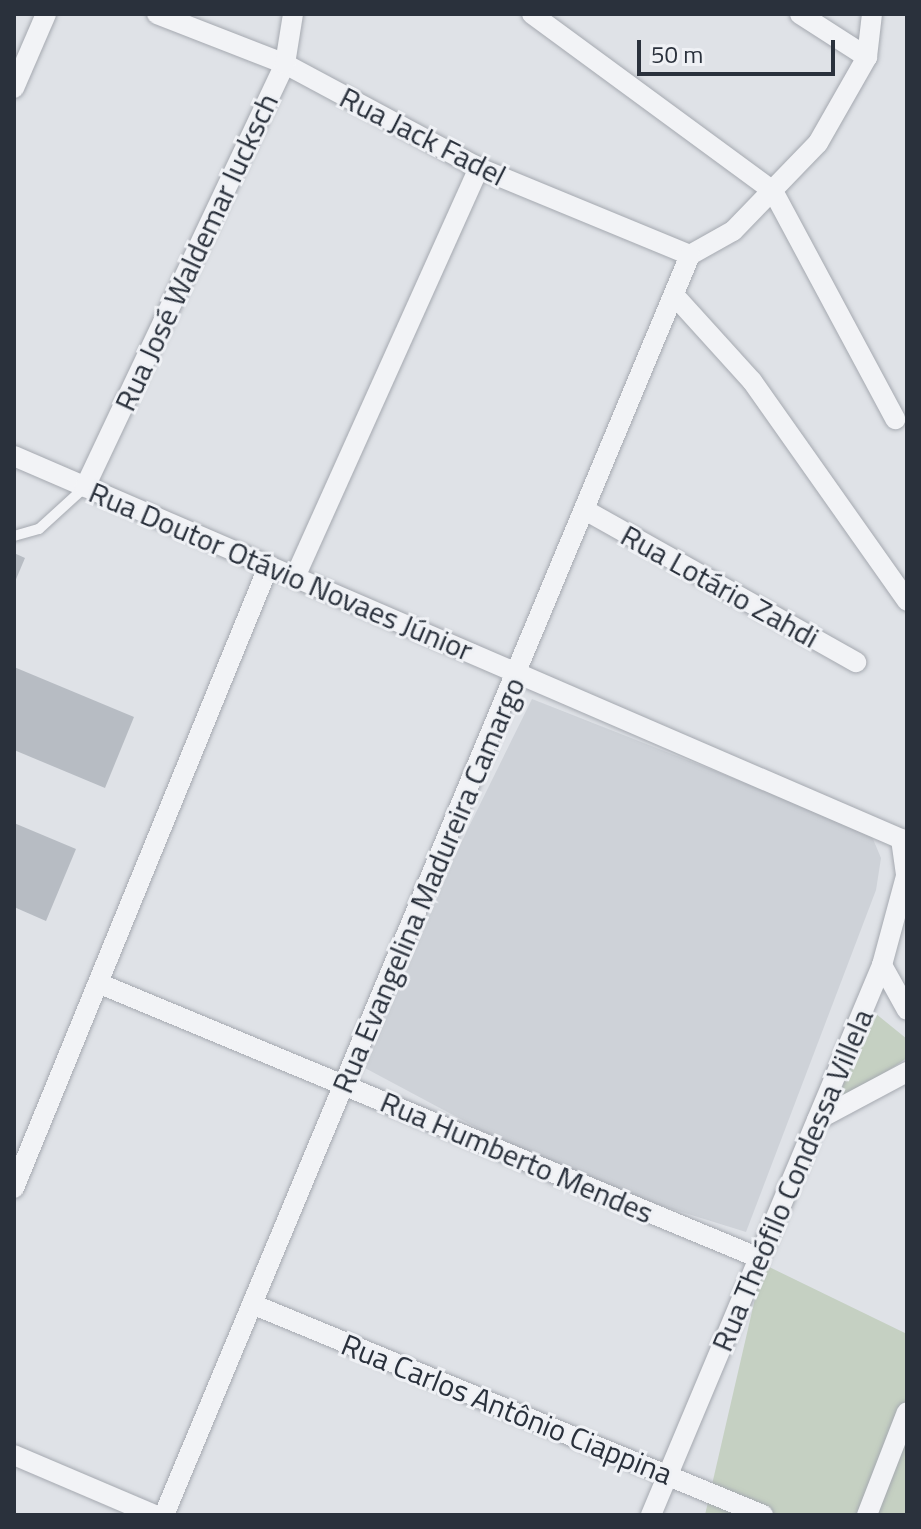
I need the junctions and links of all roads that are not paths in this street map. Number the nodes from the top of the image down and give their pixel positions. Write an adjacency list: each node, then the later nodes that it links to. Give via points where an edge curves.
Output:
1 (46, 14): 9 (street)
2 (157, 14): 8 (street, Rua Jack Fadel)
3 (293, 14): 8 (street, Rua José Waldemar Iucksch)
4 (532, 14): 11 (street)
5 (800, 14): 7 (street)
6 (872, 14): 7 (street)
7 (867, 57): 11 (street, via 818,143)
8 (285, 64): 10 (street, Rua Jack Fadel); 16 (street, Rua José Waldemar Iucksch)
9 (14, 88)
10 (479, 168): 12 (street, Rua Jack Fadel); 20 (street)
11 (773, 191): 12 (street, via 733,231); 14 (street)
12 (690, 255): 13 (street, Rua Evangelina Madureira Camargo)
13 (674, 295): 17 (street, Rua Evangelina Madureira Camargo); 21 (street, via 752,381)
14 (895, 419)
15 (14, 456): 16 (street, Rua Doutor Otávio Novaes Júnior)
16 (85, 487): 18 (lane, via 39,529); 19 (street, Rua Doutor Otávio Novaes Júnior)
17 (585, 510): 22 (street, Rua Lotário Zahdi); 23 (street, Rua Evangelina Madureira Camargo)
18 (14, 536)
19 (269, 565): 20 (street, Rua Doutor Otávio Novaes Júnior); 26 (street)
20 (295, 577): 23 (street, Rua Doutor Otávio Novaes Júnior)
21 (907, 601)
22 (856, 662)
23 (518, 673): 24 (street, Rua Doutor Otávio Novaes Júnior); 29 (street, Rua Evangelina Madureira Camargo)
24 (901, 839): 25 (street, Rua Theófilo Condessa Villela, via 906,876)
25 (882, 965): 27 (street); 30 (street, Rua Theófilo Condessa Villela)
26 (98, 983): 29 (street, Rua Humberto Mendes); 31 (street)
27 (907, 1010)
28 (907, 1072): 30 (street)
29 (343, 1085): 33 (street, Rua Humberto Mendes); 34 (street, Rua Evangelina Madureira Camargo)
30 (817, 1120): 33 (street, Rua Theófilo Condessa Villela)
31 (18, 1164): 32 (street)
32 (14, 1188)
33 (759, 1258): 37 (street, Rua Theófilo Condessa Villela)
34 (252, 1304): 37 (street, Rua Carlos Antônio Ciappina); 39 (street, Rua Evangelina Madureira Camargo)
35 (907, 1412): 42 (street)
36 (14, 1455): 38 (street)
37 (668, 1476): 40 (street, Rua Theófilo Condessa Villela); 41 (street, Rua Carlos Antônio Ciappina)
38 (155, 1515)
39 (164, 1515)
40 (651, 1515)
41 (763, 1515)
42 (867, 1515)

